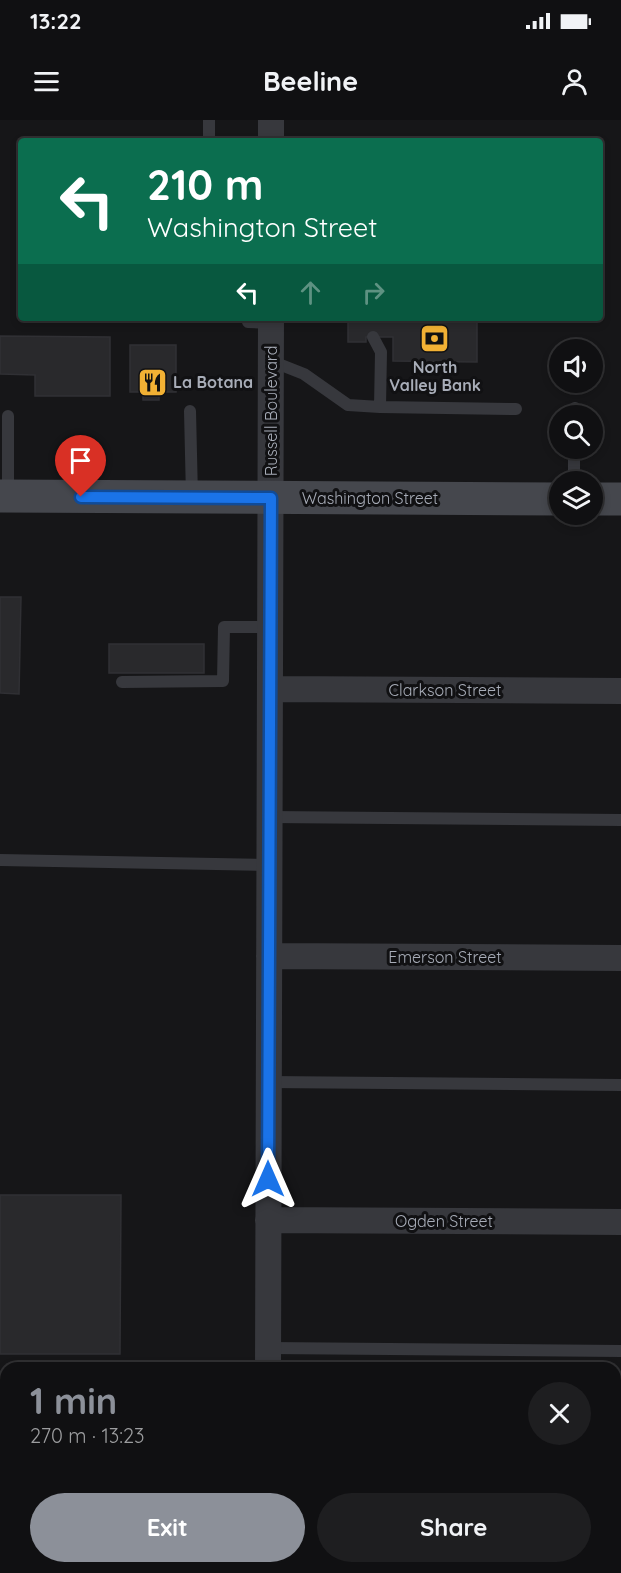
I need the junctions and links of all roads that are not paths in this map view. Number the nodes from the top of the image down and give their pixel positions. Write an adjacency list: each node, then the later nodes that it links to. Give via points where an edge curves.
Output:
1 (209, 120): 3 (lane)
2 (271, 120): 4 (street)
3 (208, 138)
4 (271, 138)
5 (263, 321): 7 (street, Russell Boulevard)
6 (373, 337): 8 (lane, via 381,352)
7 (271, 361): 8 (lane, via 304,374 348,405); 14 (street, Russell Boulevard)
8 (380, 407): 9 (lane)
9 (516, 409)
10 (190, 411): 13 (lane)
11 (8, 416): 12 (lane)
12 (4, 496): 13 (main road, Washington Street)
13 (192, 498): 14 (main road, Washington Street)
14 (271, 498): 15 (main road, Washington Street); 18 (street, Russell Boulevard)
15 (549, 499)
16 (603, 499): 17 (main road)
17 (621, 499)
18 (270, 627): 19 (lane, via 224,627 223,681); 20 (street, Russell Boulevard)
19 (122, 682)
20 (270, 689): 21 (street, Clarkson Street); 22 (street, Russell Boulevard)
21 (621, 691)
22 (269, 817): 23 (lane); 25 (street, Russell Boulevard)
23 (621, 820)
24 (0, 860): 25 (lane)
25 (269, 865): 26 (street, Russell Boulevard)
26 (269, 956): 27 (street, Emerson Street); 28 (street, Russell Boulevard)
27 (621, 958)
28 (268, 1082): 29 (lane); 30 (street, Russell Boulevard)
29 (621, 1086)
30 (268, 1220): 31 (street, Ogden Street); 33 (street, Russell Boulevard)
31 (621, 1222)
32 (621, 1351): 33 (lane)
33 (268, 1358)

